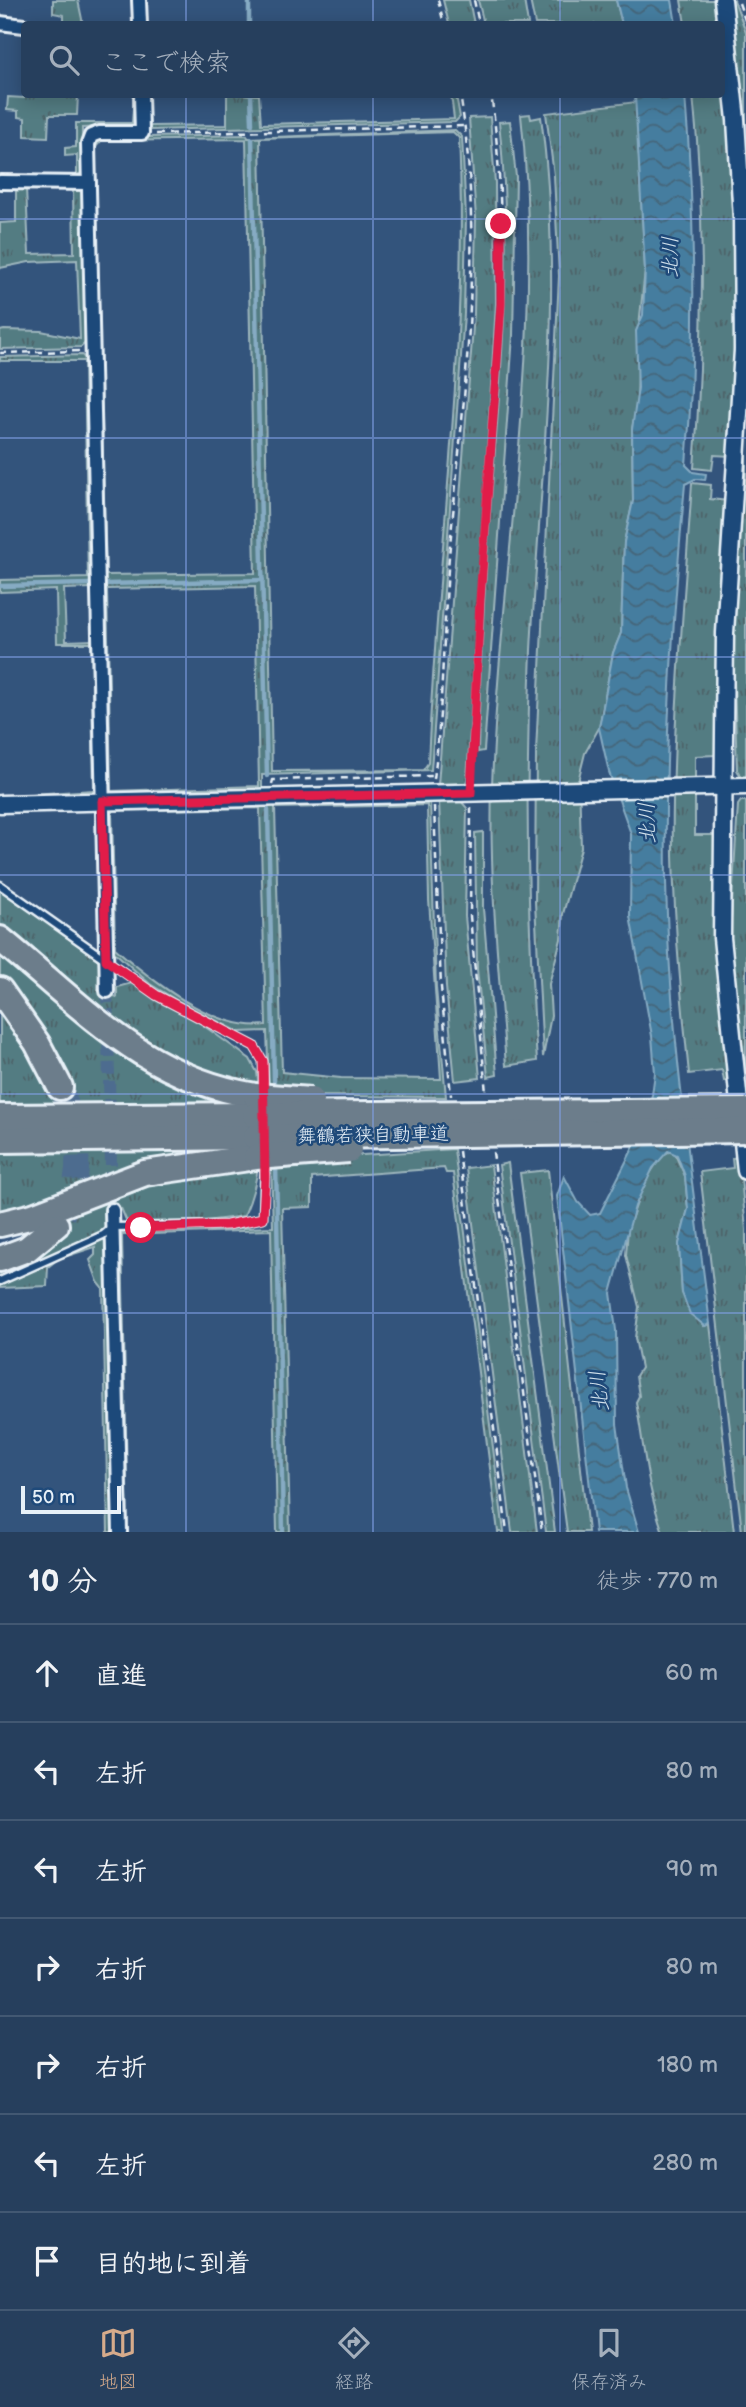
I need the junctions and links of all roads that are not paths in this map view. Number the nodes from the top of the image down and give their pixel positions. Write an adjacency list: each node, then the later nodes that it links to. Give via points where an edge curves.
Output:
1 (139, 0): 3 (street)
2 (723, 0): 10 (street, via 736,120 743,337)
3 (140, 21)
4 (0, 23): 5 (street)
5 (21, 26)
6 (141, 98): 8 (street, via 142,133 91,136)
7 (0, 182): 8 (street)
8 (89, 183): 11 (street)
9 (746, 786): 10 (street)
10 (717, 787): 11 (street); 24 (street, via 722,938)
11 (102, 801): 12 (street); 15 (street)
12 (0, 804)
13 (0, 885): 15 (lane)
14 (0, 939): 21 (highway, via 115,1036 192,1080)
15 (106, 960): 17 (street); 28 (lane, via 156,995 254,1046 264,1074 263,1218 227,1225)
16 (0, 990): 18 (highway, via 37,1043)
17 (107, 991)
18 (60, 1087)
19 (746, 1111): 21 (highway, bridge, via 644,1112 576,1101 364,1102)
20 (0, 1117): 21 (highway)
21 (256, 1126): 22 (highway, bridge); 23 (highway); 26 (highway, via 33,1216)
22 (746, 1130)
23 (0, 1140)
24 (746, 1171)
25 (112, 1210): 28 (street)
26 (0, 1224)
27 (56, 1225): 29 (highway, via 27,1249)
28 (113, 1227): 30 (lane); 31 (street)
29 (0, 1259)
30 (0, 1281)
31 (120, 1532)

